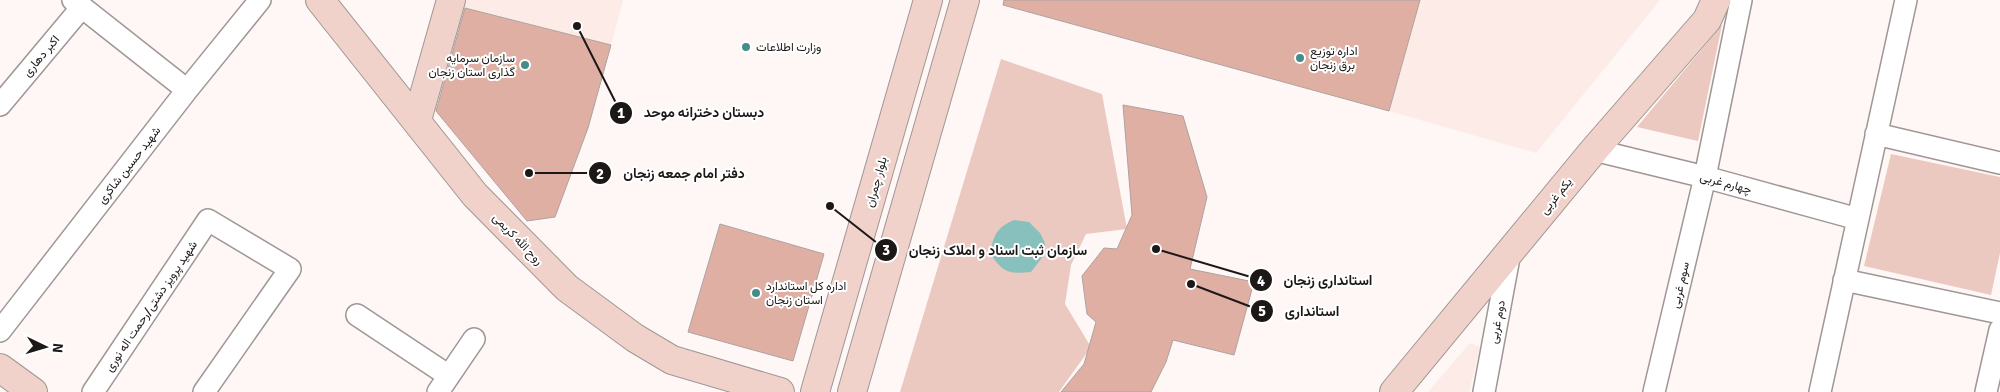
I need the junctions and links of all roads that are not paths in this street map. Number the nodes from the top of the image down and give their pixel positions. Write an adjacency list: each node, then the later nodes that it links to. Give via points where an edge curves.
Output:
1 (260, 0): 10 (street, شهید حسین شاکری)
2 (320, 0): 12 (street, روح الله کریمی)
3 (451, 0): 12 (street)
4 (928, 0): 31 (street, بلوار چمران)
5 (1716, 0): 14 (street, یکم غربی, via 1707,20)
6 (1741, 0): 16 (street, سوم غربی)
7 (1906, 0): 13 (street)
8 (958, 2): 32 (street)
9 (77, 4): 10 (street); 11 (street, اکبر دهاری)
10 (187, 90): 23 (street, شهید حسین شاکری)
11 (0, 106)
12 (417, 120): 30 (street, روح الله کریمی, via 475,195 567,288 635,338 672,360)
13 (1876, 134): 15 (street); 17 (street)
14 (1594, 150): 16 (street, چهارم غربی); 18 (street, یکم غربی)
15 (2000, 162)
16 (1705, 177): 17 (street, چهارم غربی); 35 (street, سوم غربی)
17 (1858, 219): 19 (street)
18 (1510, 252): 33 (street, یکم غربی); 34 (street, دوم غربی)
19 (1844, 280): 20 (street); 36 (street)
20 (2000, 314)
21 (357, 315): 26 (street)
22 (2000, 330): 37 (street)
23 (0, 331)
24 (474, 339): 26 (street)
25 (0, 368): 27 (street)
26 (444, 384)
27 (33, 392)
28 (94, 392): 29 (street, شهید پرویز دشتی/رحمت اله نوری, via 208,220 290,269)
29 (204, 392)
30 (780, 392)
31 (815, 392)
32 (852, 392)
33 (1394, 392)
34 (1484, 392)
35 (1654, 392)
36 (1820, 392)
37 (1986, 392)

